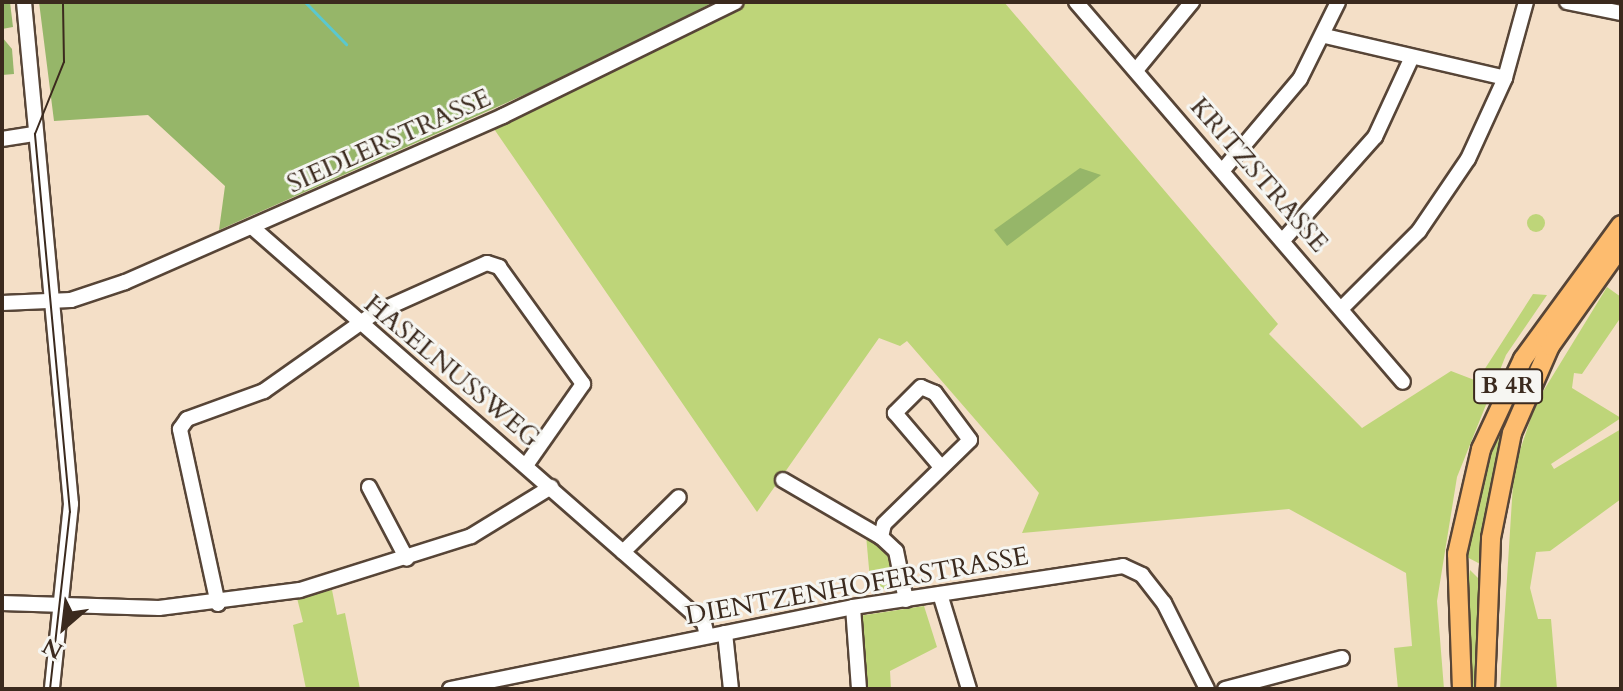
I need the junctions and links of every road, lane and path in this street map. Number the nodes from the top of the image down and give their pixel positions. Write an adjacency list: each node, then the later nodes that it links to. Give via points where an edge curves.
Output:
1 (24, 2): 13 (street)
2 (736, 2): 17 (street, SIEDLERSTRASSE, via 641,53)
3 (1076, 2): 11 (street, KRITZSTRASSE)
4 (1192, 2): 11 (street)
5 (1338, 2): 9 (street)
6 (1526, 2): 12 (street)
7 (1567, 2): 8 (street)
8 (1621, 13)
9 (1325, 36): 10 (street); 15 (street, via 1300,79)
10 (1412, 57): 12 (street); 18 (street, via 1375,137)
11 (1137, 69): 15 (street, KRITZSTRASSE)
12 (1505, 78): 22 (street, via 1468,159 1419,231)
13 (35, 134): 14 (street); 20 (street)
14 (2, 139)
15 (1223, 170): 18 (street, KRITZSTRASSE)
16 (1621, 225): 34 (main road, B 4R, via 1547,322 1501,400 1468,490)
17 (252, 227): 20 (street, SIEDLERSTRASSE, via 105,289); 23 (street, HASELNUSSWEG)
18 (1284, 239): 22 (street, KRITZSTRASSE)
19 (1621, 246): 35 (main road, B 4R, via 1557,335 1521,406 1498,488)
20 (52, 300): 21 (street, SIEDLERSTRASSE); 39 (street, via 71,504)
21 (2, 303)
22 (1342, 308): 24 (street, KRITZSTRASSE)
23 (358, 324): 25 (street, HASELNUSSWEG); 25 (street, via 487,263 499,267 583,384); 40 (street, via 294,373 180,429)
24 (1403, 382)
25 (527, 464): 29 (street, HASELNUSSWEG)
26 (941, 467): 26 (street, via 895,413 921,387 935,393 970,440); 31 (street, via 884,524)
27 (783, 480): 31 (street)
28 (369, 487): 33 (street)
29 (551, 487): 32 (street, HASELNUSSWEG); 33 (street, via 471,536)
30 (679, 497): 32 (street)
31 (881, 537): 37 (street, via 896,551)
32 (623, 552): 43 (street, HASELNUSSWEG, via 704,623)
33 (407, 559): 40 (street)
34 (1456, 574): 35 (main road, via 1473,564); 52 (main road, B 4R)
35 (1487, 579): 53 (main road, B 4R)
36 (940, 594): 37 (street, DIENTZENHOFERSTRASSE); 49 (street); 50 (street, DIENTZENHOFERSTRASSE, via 1123,566 1142,575 1164,603)
37 (906, 600): 41 (street, DIENTZENHOFERSTRASSE)
38 (2, 603): 39 (street)
39 (63, 604): 40 (street); 45 (street)
40 (218, 604)
41 (853, 607): 42 (street, DIENTZENHOFERSTRASSE); 48 (street)
42 (725, 633): 43 (street, DIENTZENHOFERSTRASSE); 47 (street)
43 (707, 636): 46 (street, DIENTZENHOFERSTRASSE)
44 (1342, 658): 51 (street)
45 (52, 689)
46 (450, 689)
47 (731, 689)
48 (859, 689)
49 (969, 689)
50 (1207, 689)
51 (1225, 689)
52 (1462, 689)
53 (1485, 689)

